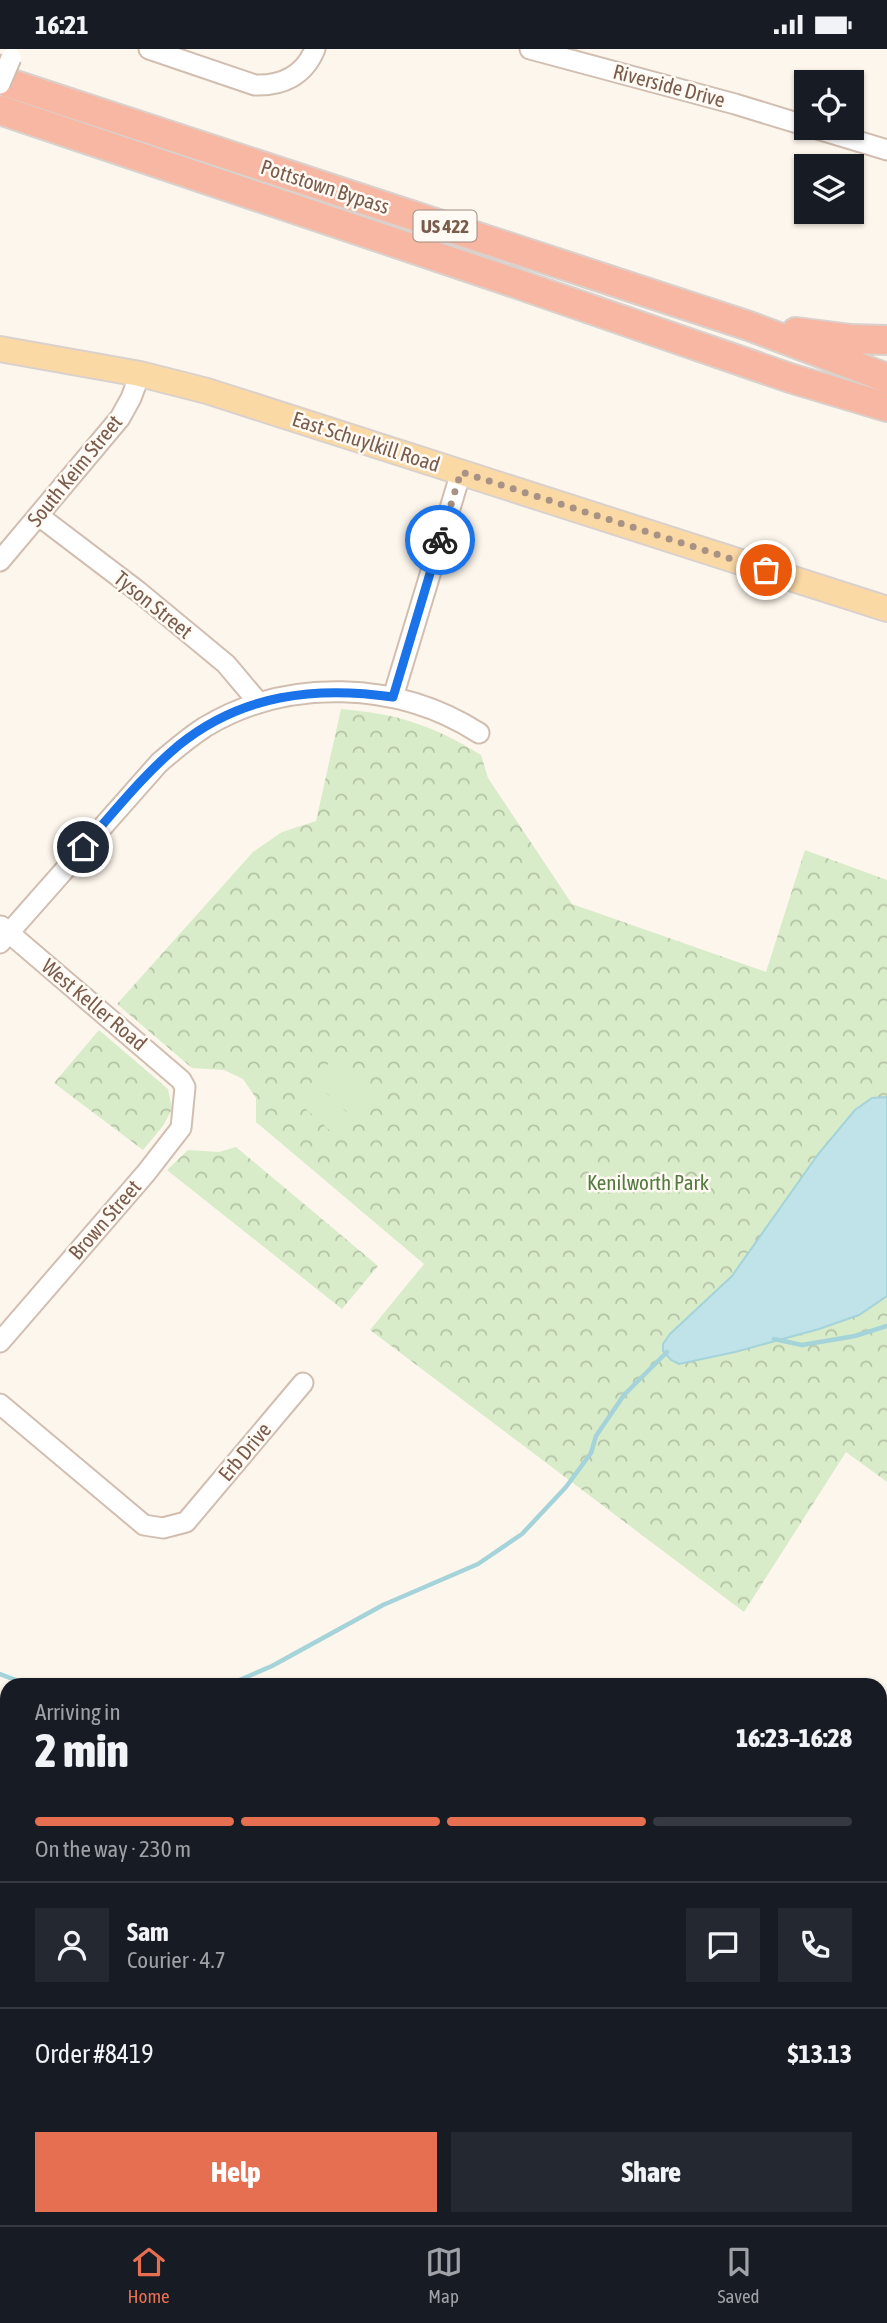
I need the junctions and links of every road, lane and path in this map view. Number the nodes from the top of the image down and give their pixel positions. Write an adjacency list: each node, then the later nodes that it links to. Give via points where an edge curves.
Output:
1 (149, 49): 2 (street, via 255,85 286,81 299,73)
2 (315, 49)
3 (530, 49): 6 (street, Riverside Drive)
4 (7, 68): 9 (highway, Pottstown Bypass / US 422)
5 (0, 110): 13 (highway, Pottstown Bypass / US 422)
6 (794, 121)
7 (854, 140): 8 (street)
8 (887, 150)
9 (749, 326): 10 (highway); 14 (highway, Pottstown Bypass / US 422)
10 (887, 340)
11 (0, 349): 12 (main road, East Schuylkill Road)
12 (140, 374): 17 (main road, East Schuylkill Road); 18 (street, South Keim Street, via 120,418)
13 (790, 378): 15 (highway, Pottstown Bypass / US 422); 16 (highway)
14 (887, 378)
15 (887, 407)
16 (887, 423)
17 (461, 472): 20 (main road, East Schuylkill Road); 21 (street)
18 (39, 516): 19 (street, South Keim Street); 22 (street, Tyson Street, via 226,664)
19 (0, 561)
20 (887, 609)
21 (393, 697): 22 (street, via 323,692); 23 (street, via 441,713)
22 (259, 703): 24 (street, via 205,727 159,763)
23 (479, 733)
24 (3, 934): 25 (street, West Keller Road)
25 (185, 1087): 26 (street, Brown Street, via 181,1128)
26 (0, 1342)
27 (303, 1383): 28 (street, Erb Drive, via 186,1522 163,1528 145,1525)
28 (0, 1404)

